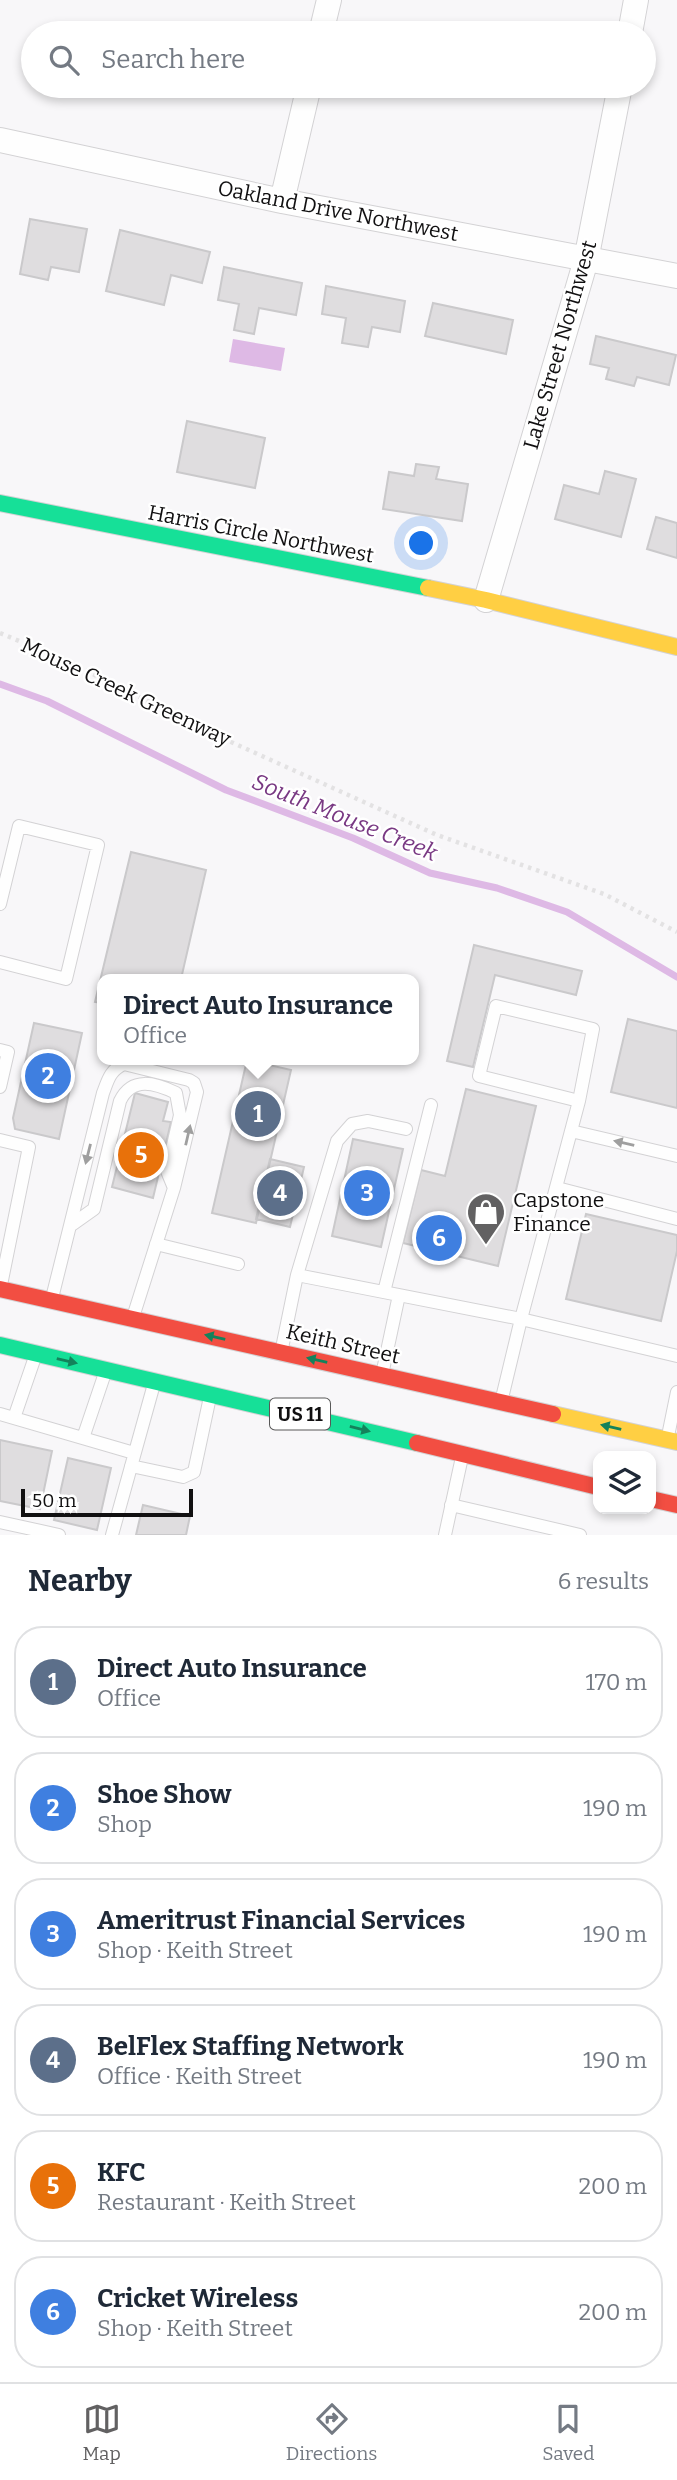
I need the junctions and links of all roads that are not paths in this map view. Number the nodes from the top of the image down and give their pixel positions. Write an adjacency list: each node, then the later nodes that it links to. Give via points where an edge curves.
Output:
1 (329, 0): 3 (street)
2 (636, 0): 4 (street)
3 (324, 21)
4 (632, 21)
5 (306, 98): 8 (street)
6 (618, 98): 9 (street, Lake Street Northwest)
7 (0, 140): 8 (street, Oakland Drive Northwest)
8 (282, 201): 9 (street, Oakland Drive Northwest)
9 (586, 260): 10 (street, Oakland Drive Northwest); 12 (street, Lake Street Northwest)
10 (677, 276)
11 (0, 503): 12 (main road, Harris Circle Northwest)
12 (486, 600): 13 (main road, Harris Circle Northwest)
13 (677, 647)
14 (0, 904): 15 (lane, via 19,826 98,845 66,979)
15 (0, 962)
16 (0, 1050): 19 (lane, via 8,1052)
17 (122, 1065): 29 (lane, one-way to 29, via 106,1084)
18 (128, 1065): 26 (lane, one-way to 18, via 197,1092 194,1083)
19 (0, 1087)
20 (579, 1101): 20 (lane, via 593,1029 496,1006 479,1076); 23 (lane)
21 (431, 1105): 34 (lane)
22 (406, 1129): 32 (lane, via 368,1121 352,1124 337,1140)
23 (571, 1131): 25 (lane, one-way to 23); 27 (lane)
24 (0, 1140): 33 (lane, via 29,1147)
25 (677, 1156)
26 (174, 1188): 29 (lane, via 167,1171 180,1115 176,1093 145,1083 132,1085 120,1101 94,1209); 30 (lane)
27 (557, 1188): 28 (lane); 38 (lane)
28 (677, 1219)
29 (71, 1226): 36 (lane)
30 (156, 1244): 31 (lane); 37 (lane)
31 (238, 1264)
32 (297, 1275): 34 (lane); 42 (lane)
33 (0, 1289): 36 (main road, Keith Street)
34 (384, 1292): 35 (lane)
35 (399, 1295): 38 (lane); 46 (lane)
36 (52, 1301): 37 (main road, Keith Street)
37 (133, 1318): 40 (main road, Keith Street)
38 (521, 1320): 44 (lane); 50 (lane)
39 (77, 1322): 40 (main road)
40 (182, 1329): 42 (main road, Keith Street, one-way to 40)
41 (0, 1345): 43 (main road, US 11)
42 (281, 1352): 46 (main road, Keith Street, one-way to 42)
43 (36, 1354): 45 (main road, US 11, one-way to 45); 52 (lane)
44 (677, 1356)
45 (106, 1370): 47 (main road, US 11); 53 (lane)
46 (382, 1374): 50 (main road, Keith Street)
47 (155, 1381): 49 (main road, US 11); 56 (lane)
48 (677, 1392): 54 (lane)
49 (211, 1393): 55 (main road, US 11, one-way to 55); 56 (lane, via 194,1472 183,1478)
50 (502, 1402): 54 (main road, Keith Street, one-way to 50)
51 (0, 1414): 52 (lane)
52 (14, 1418): 53 (lane)
53 (83, 1438): 56 (lane)
54 (672, 1441)
55 (463, 1454): 57 (main road, US 11); 59 (lane)
56 (133, 1460): 63 (lane)
57 (593, 1486)
58 (656, 1500): 60 (main road)
59 (452, 1505): 64 (lane); 65 (lane)
60 (677, 1505)
61 (0, 1522): 62 (lane)
62 (59, 1535)
63 (112, 1535)
64 (445, 1535)
65 (580, 1535)

